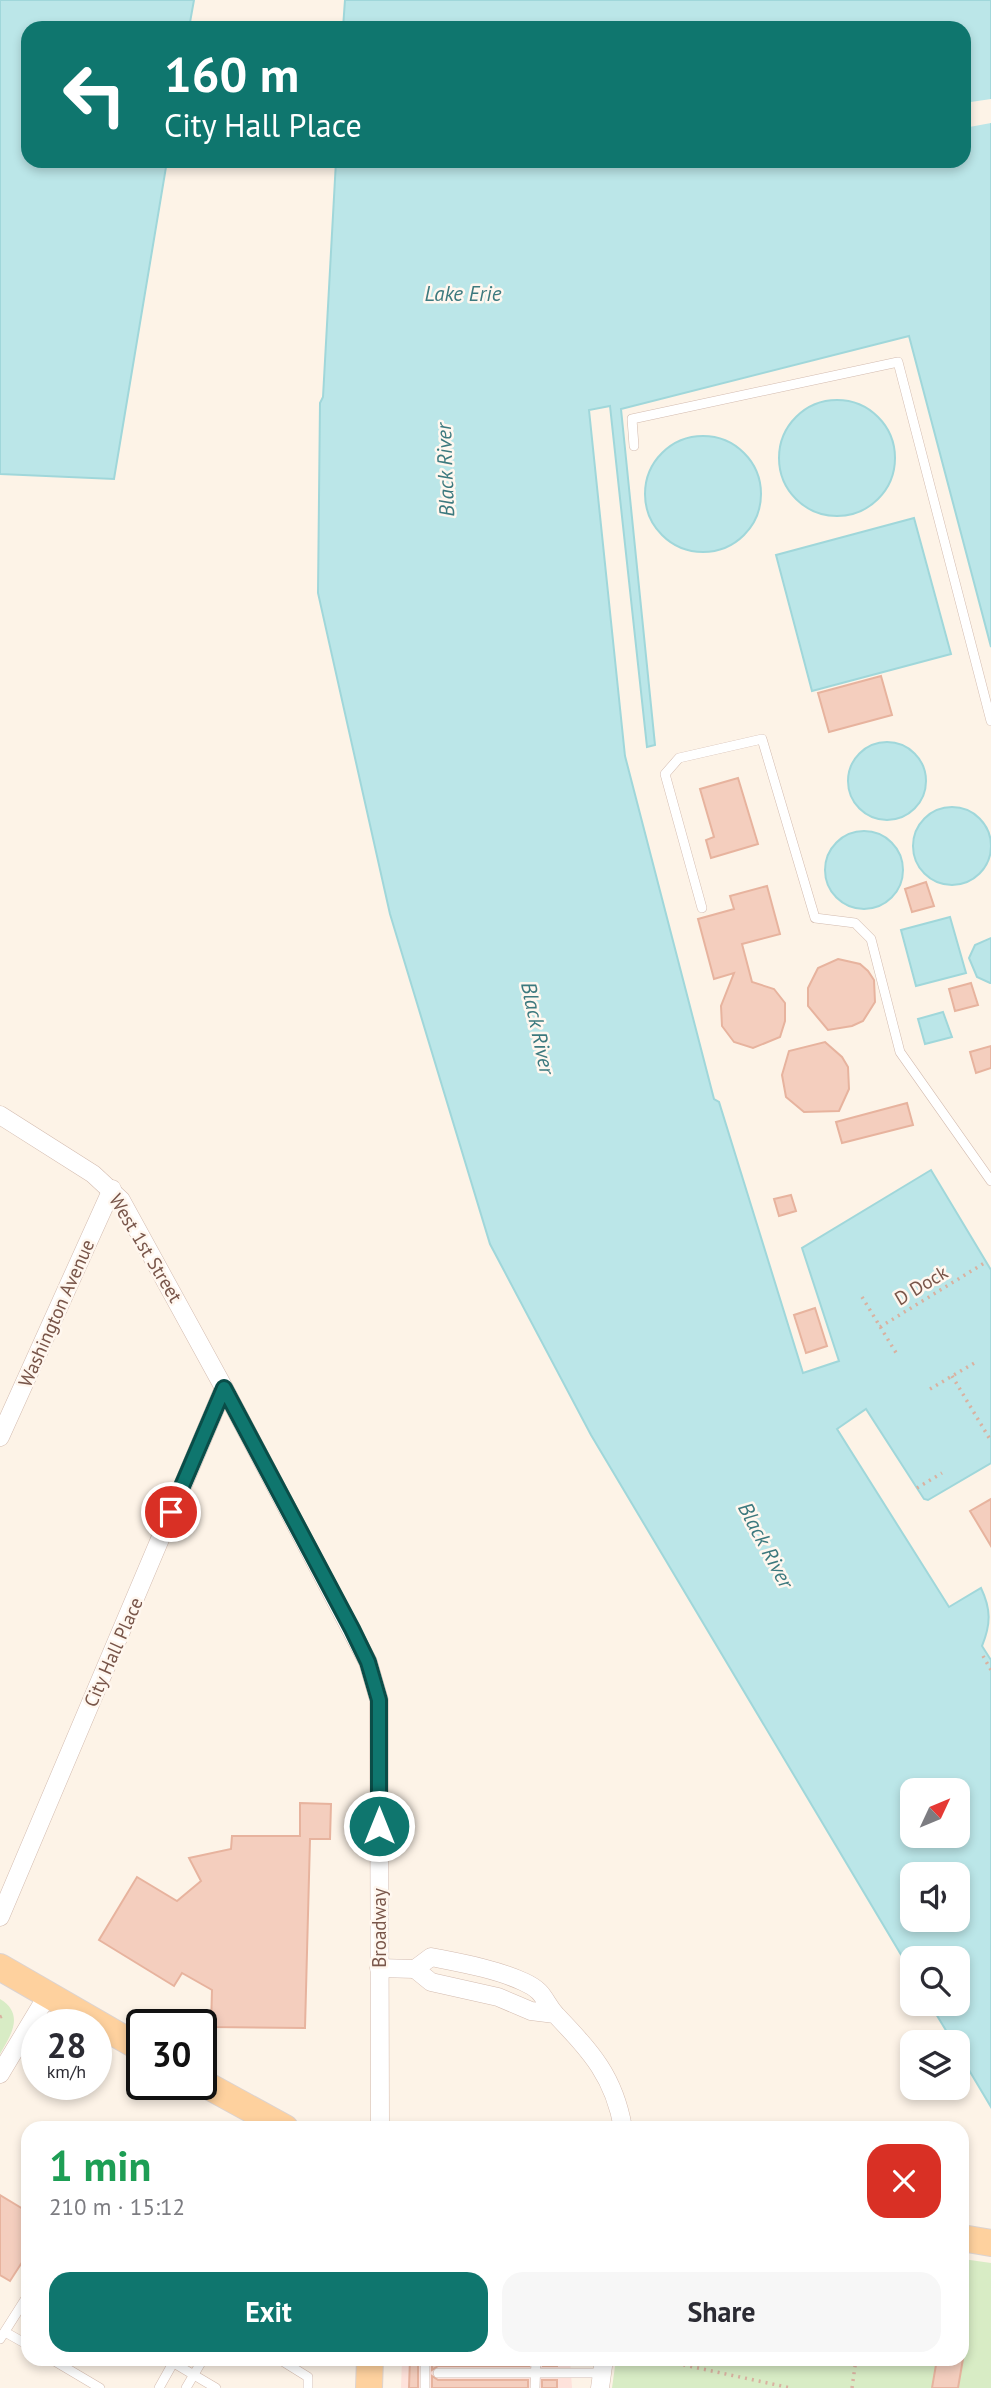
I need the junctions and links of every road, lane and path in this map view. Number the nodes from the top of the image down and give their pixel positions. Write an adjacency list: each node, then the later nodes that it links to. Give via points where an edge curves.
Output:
1 (634, 446): 2 (lane, via 632,419 898,362)
2 (991, 720)
3 (702, 908): 5 (lane, via 665,774 679,758 761,738 815,918 855,923 872,939 900,1052)
4 (0, 1115): 6 (street, West 1st Street)
5 (991, 1181)
6 (112, 1189): 13 (street, West 1st Street, via 142,1233); 15 (street, Washington Avenue)
7 (986, 1262): 9 (path, D Dock)
8 (862, 1297): 9 (path)
9 (880, 1326): 10 (path)
10 (898, 1356)
11 (976, 1362): 12 (path)
12 (952, 1376): 14 (path); 16 (path)
13 (224, 1388): 21 (street, City Hall Place); 23 (street, Broadway, via 352,1629 374,1680 379,1700)
14 (930, 1388)
15 (0, 1437)
16 (991, 1441)
17 (943, 1474): 18 (path)
18 (917, 1488)
19 (983, 1656): 20 (path)
20 (991, 1670)
21 (0, 1917)
22 (0, 1967): 24 (main road)
23 (379, 1968): 29 (street, Broadway); 30 (street, via 415,1969 431,1957 523,1981 545,1995 555,2014 590,2050 615,2097)
24 (47, 1996): 25 (main road); 26 (street)
25 (126, 2040)
26 (0, 2074)
27 (217, 2090): 28 (main road)
28 (272, 2121)
29 (380, 2121)
30 (621, 2121)
31 (969, 2239): 32 (main road)
32 (991, 2243)
33 (21, 2306): 34 (lane)
34 (2, 2335): 35 (lane)
35 (21, 2342)
36 (63, 2366): 50 (lane)
37 (168, 2366): 51 (lane)
38 (178, 2366): 49 (lane)
39 (199, 2366): 49 (lane)
40 (290, 2366): 54 (lane, via 308,2377)
41 (370, 2366): 55 (main road)
42 (425, 2366): 56 (lane)
43 (536, 2366): 47 (lane)
44 (689, 2366): 58 (path)
45 (855, 2366): 59 (path)
46 (438, 2373): 47 (lane)
47 (536, 2373): 48 (lane); 57 (lane)
48 (601, 2373)
49 (193, 2375): 52 (lane); 53 (lane)
50 (100, 2388)
51 (159, 2388)
52 (186, 2388)
53 (216, 2388)
54 (308, 2388)
55 (369, 2388)
56 (425, 2388)
57 (536, 2388)
58 (791, 2388)
59 (852, 2388)

